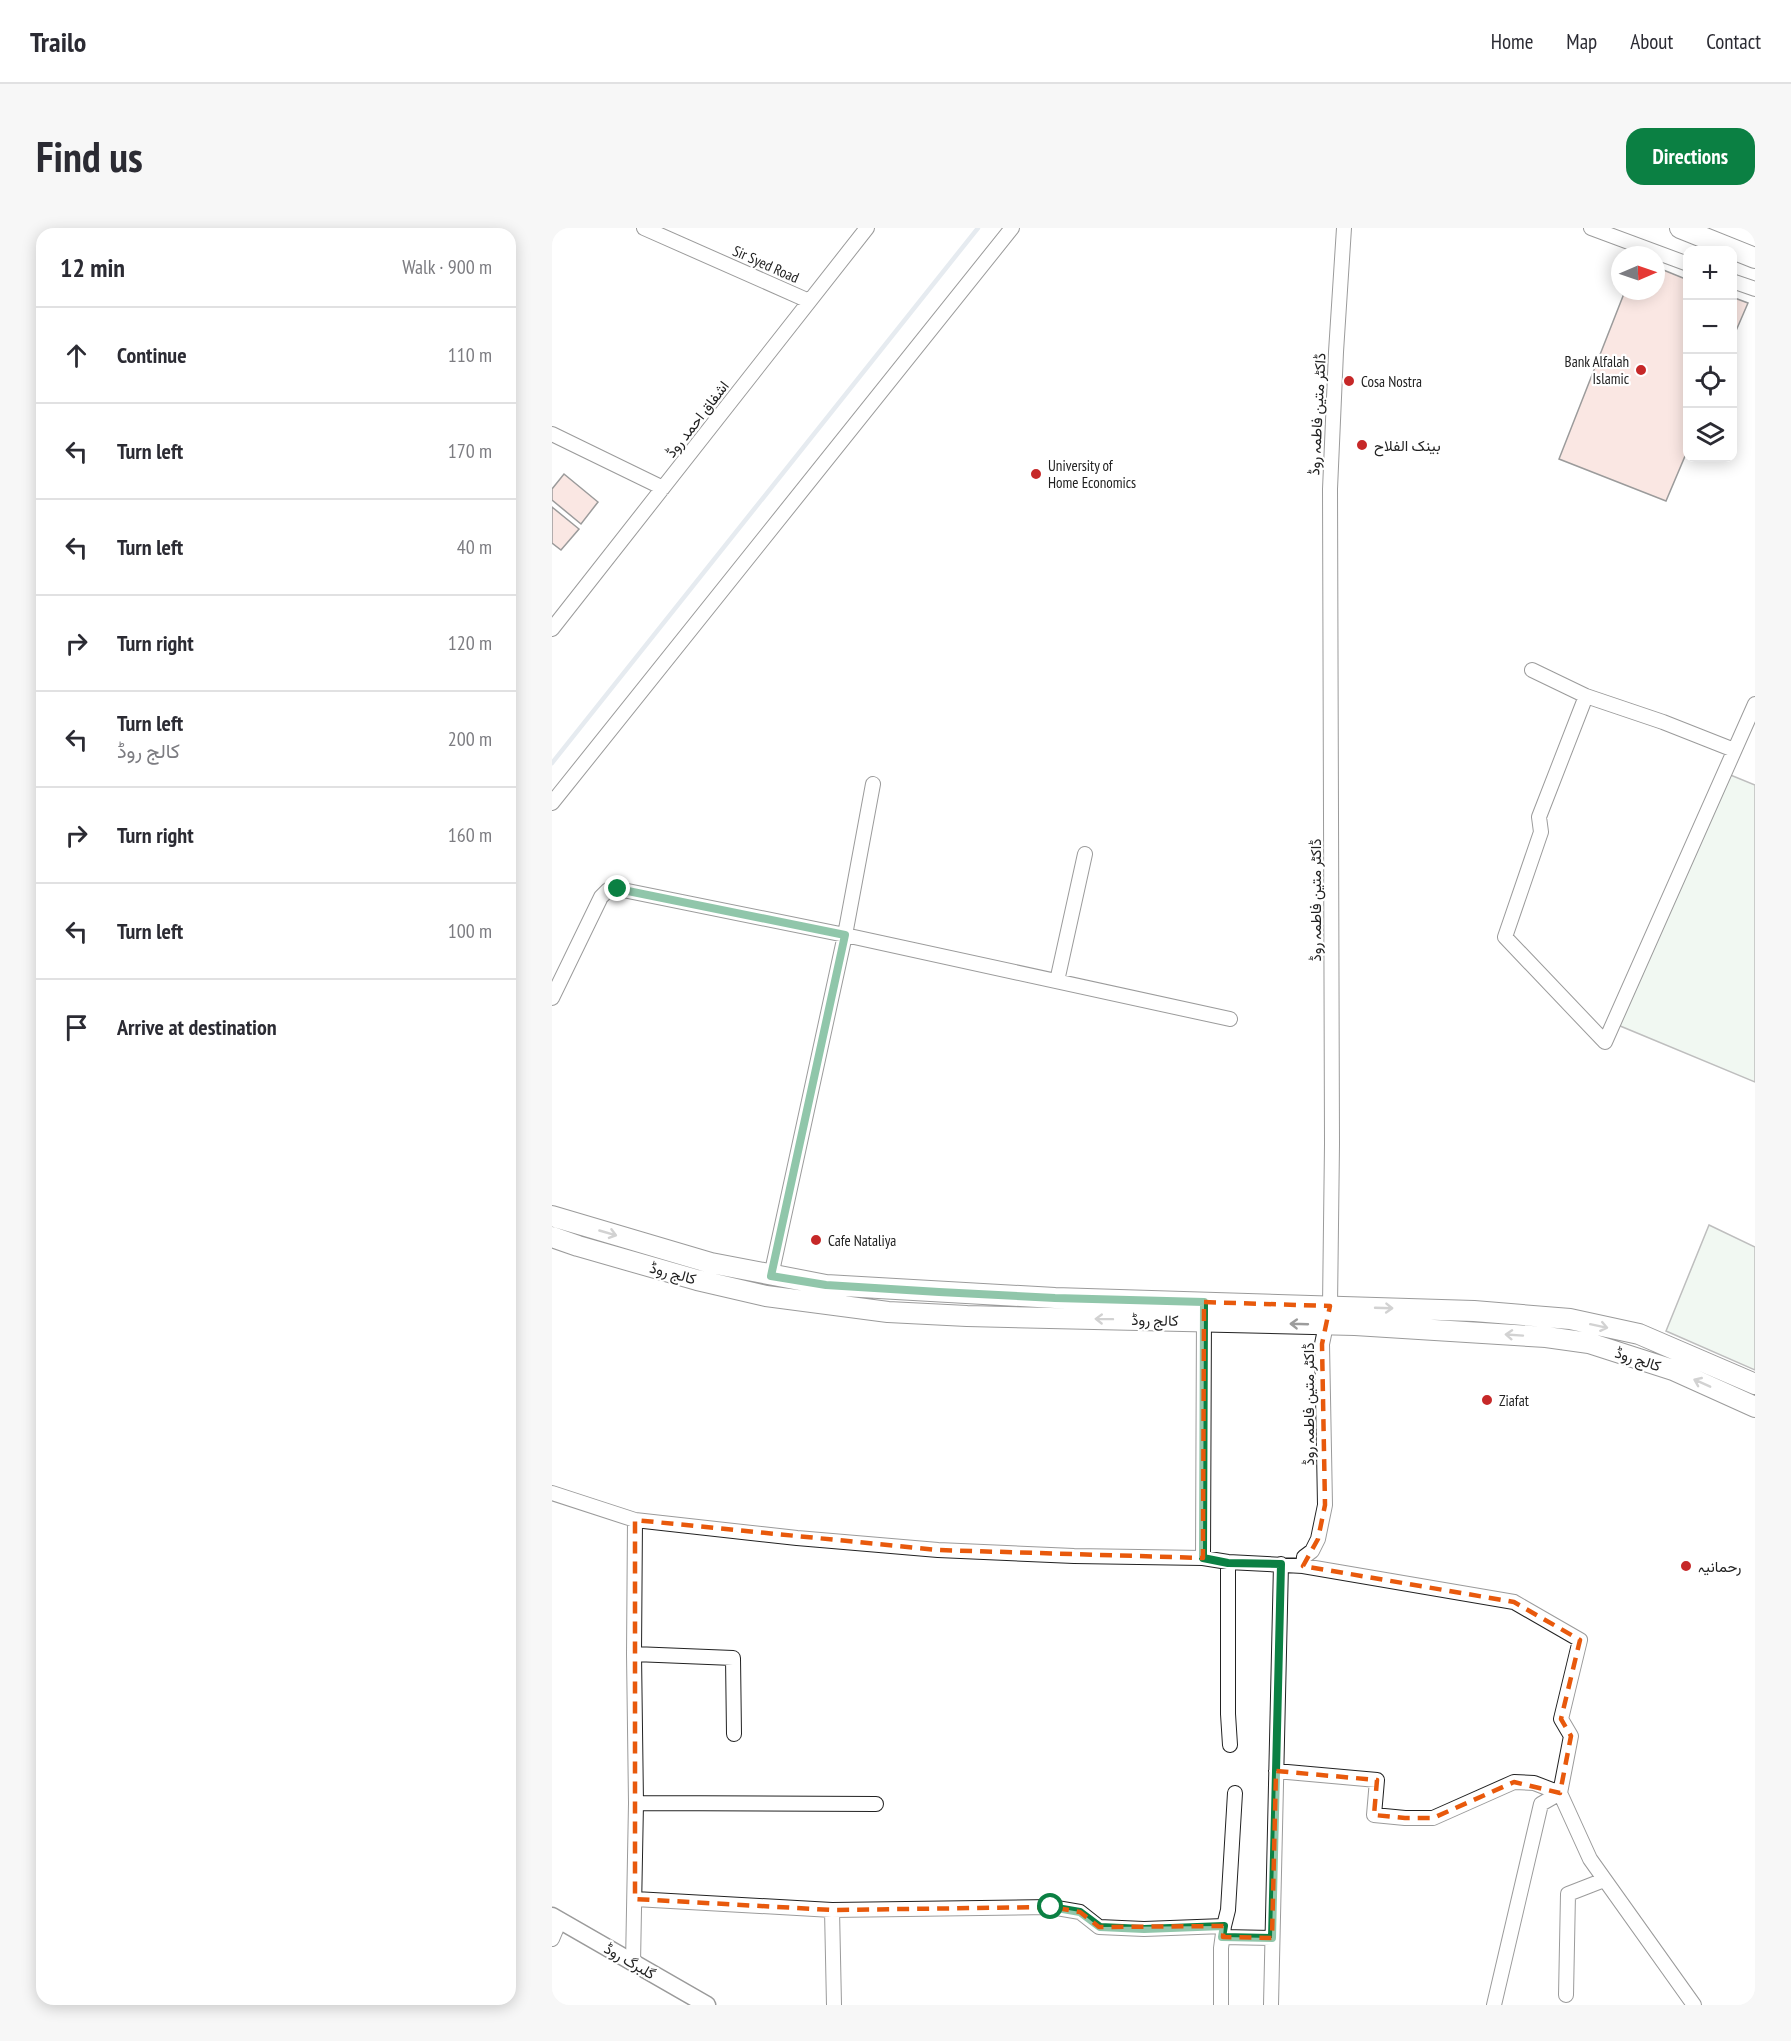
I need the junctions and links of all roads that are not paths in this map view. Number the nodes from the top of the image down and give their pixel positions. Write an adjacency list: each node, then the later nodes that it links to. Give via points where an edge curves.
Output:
1 (644, 228): 11 (street, Sir Syed Road)
2 (867, 228): 11 (street, اشفاق احمد روڈ)
3 (1012, 228): 20 (street)
4 (1344, 228): 30 (street, ڈاکٹر متین فاطمہ روڈ, via 1330,489)
5 (1592, 228): 8 (street)
6 (1680, 228): 7 (main road)
7 (1755, 258)
8 (1683, 262)
9 (1737, 283): 10 (street)
10 (1755, 289)
11 (809, 301): 13 (street, اشفاق احمد روڈ)
12 (552, 434): 13 (street)
13 (663, 488): 14 (street, اشفاق احمد روڈ)
14 (552, 629)
15 (1532, 670): 16 (street)
16 (1586, 696): 18 (street); 18 (street, via 1539,817 1541,832 1505,937 1605,1042)
17 (1755, 704): 18 (street)
18 (1734, 750)
19 (873, 784): 22 (street)
20 (552, 803)
21 (1084, 855): 23 (street)
22 (845, 935): 23 (street); 24 (street, via 618,889 608,891 601,897); 28 (street)
23 (1057, 981): 25 (street)
24 (552, 998)
25 (1230, 1019)
26 (552, 1216): 28 (main road, کالج روڈ, one-way to 28, via 711,1263)
27 (552, 1236): 29 (main road, کالج روڈ, one-way to 27, via 967,1316 888,1312 766,1296 697,1280)
28 (771, 1276): 29 (main road, کالج روڈ, via 826,1285 1055,1298)
29 (1204, 1312): 30 (main road, کالج روڈ); 35 (street)
30 (1329, 1315): 31 (main road, کالج روڈ, one-way to 31, via 1474,1311 1570,1319 1639,1334); 32 (main road, کالج روڈ, one-way to 30, via 1656,1364 1589,1343); 38 (street, ڈاکٹر متین فاطمہ روڈ, via 1322,1344 1325,1505 1318,1539)
31 (1755, 1384)
32 (1755, 1407)
33 (552, 1493): 34 (street)
34 (634, 1520): 35 (street, via 938,1550); 39 (street)
35 (1203, 1558): 36 (street)
36 (1228, 1563): 37 (street); 41 (street)
37 (1276, 1564): 38 (street); 42 (street)
38 (1303, 1566): 44 (street, via 1514,1602 1580,1640 1561,1719 1571,1736)
39 (634, 1654): 40 (street, via 733,1658); 45 (street)
40 (734, 1734)
41 (1230, 1745)
42 (1276, 1771): 44 (street, via 1377,1780 1374,1815 1405,1818 1433,1818 1514,1782); 52 (street)
43 (1235, 1793): 51 (street, via 1228,1910)
44 (1560, 1793): 47 (street, via 1590,1859); 61 (street, via 1541,1804)
45 (636, 1803): 46 (street); 48 (street)
46 (876, 1804)
47 (1604, 1880): 55 (street, via 1568,1894); 62 (street)
48 (635, 1899): 49 (street); 54 (street)
49 (832, 1910): 51 (street, via 1051,1907 1080,1912 1100,1927); 58 (street)
50 (556, 1918): 53 (street); 54 (street, گلبرگ روڈ)
51 (1223, 1931): 52 (street, via 1238,1937); 59 (street)
52 (1272, 1938): 60 (street)
53 (552, 1939)
54 (633, 1963): 56 (street, گلبرگ روڈ)
55 (1566, 1995)
56 (689, 2001): 57 (street, گلبرگ روڈ)
57 (707, 2005)
58 (834, 2005)
59 (1221, 2005)
60 (1271, 2005)
61 (1494, 2005)
62 (1694, 2005)

